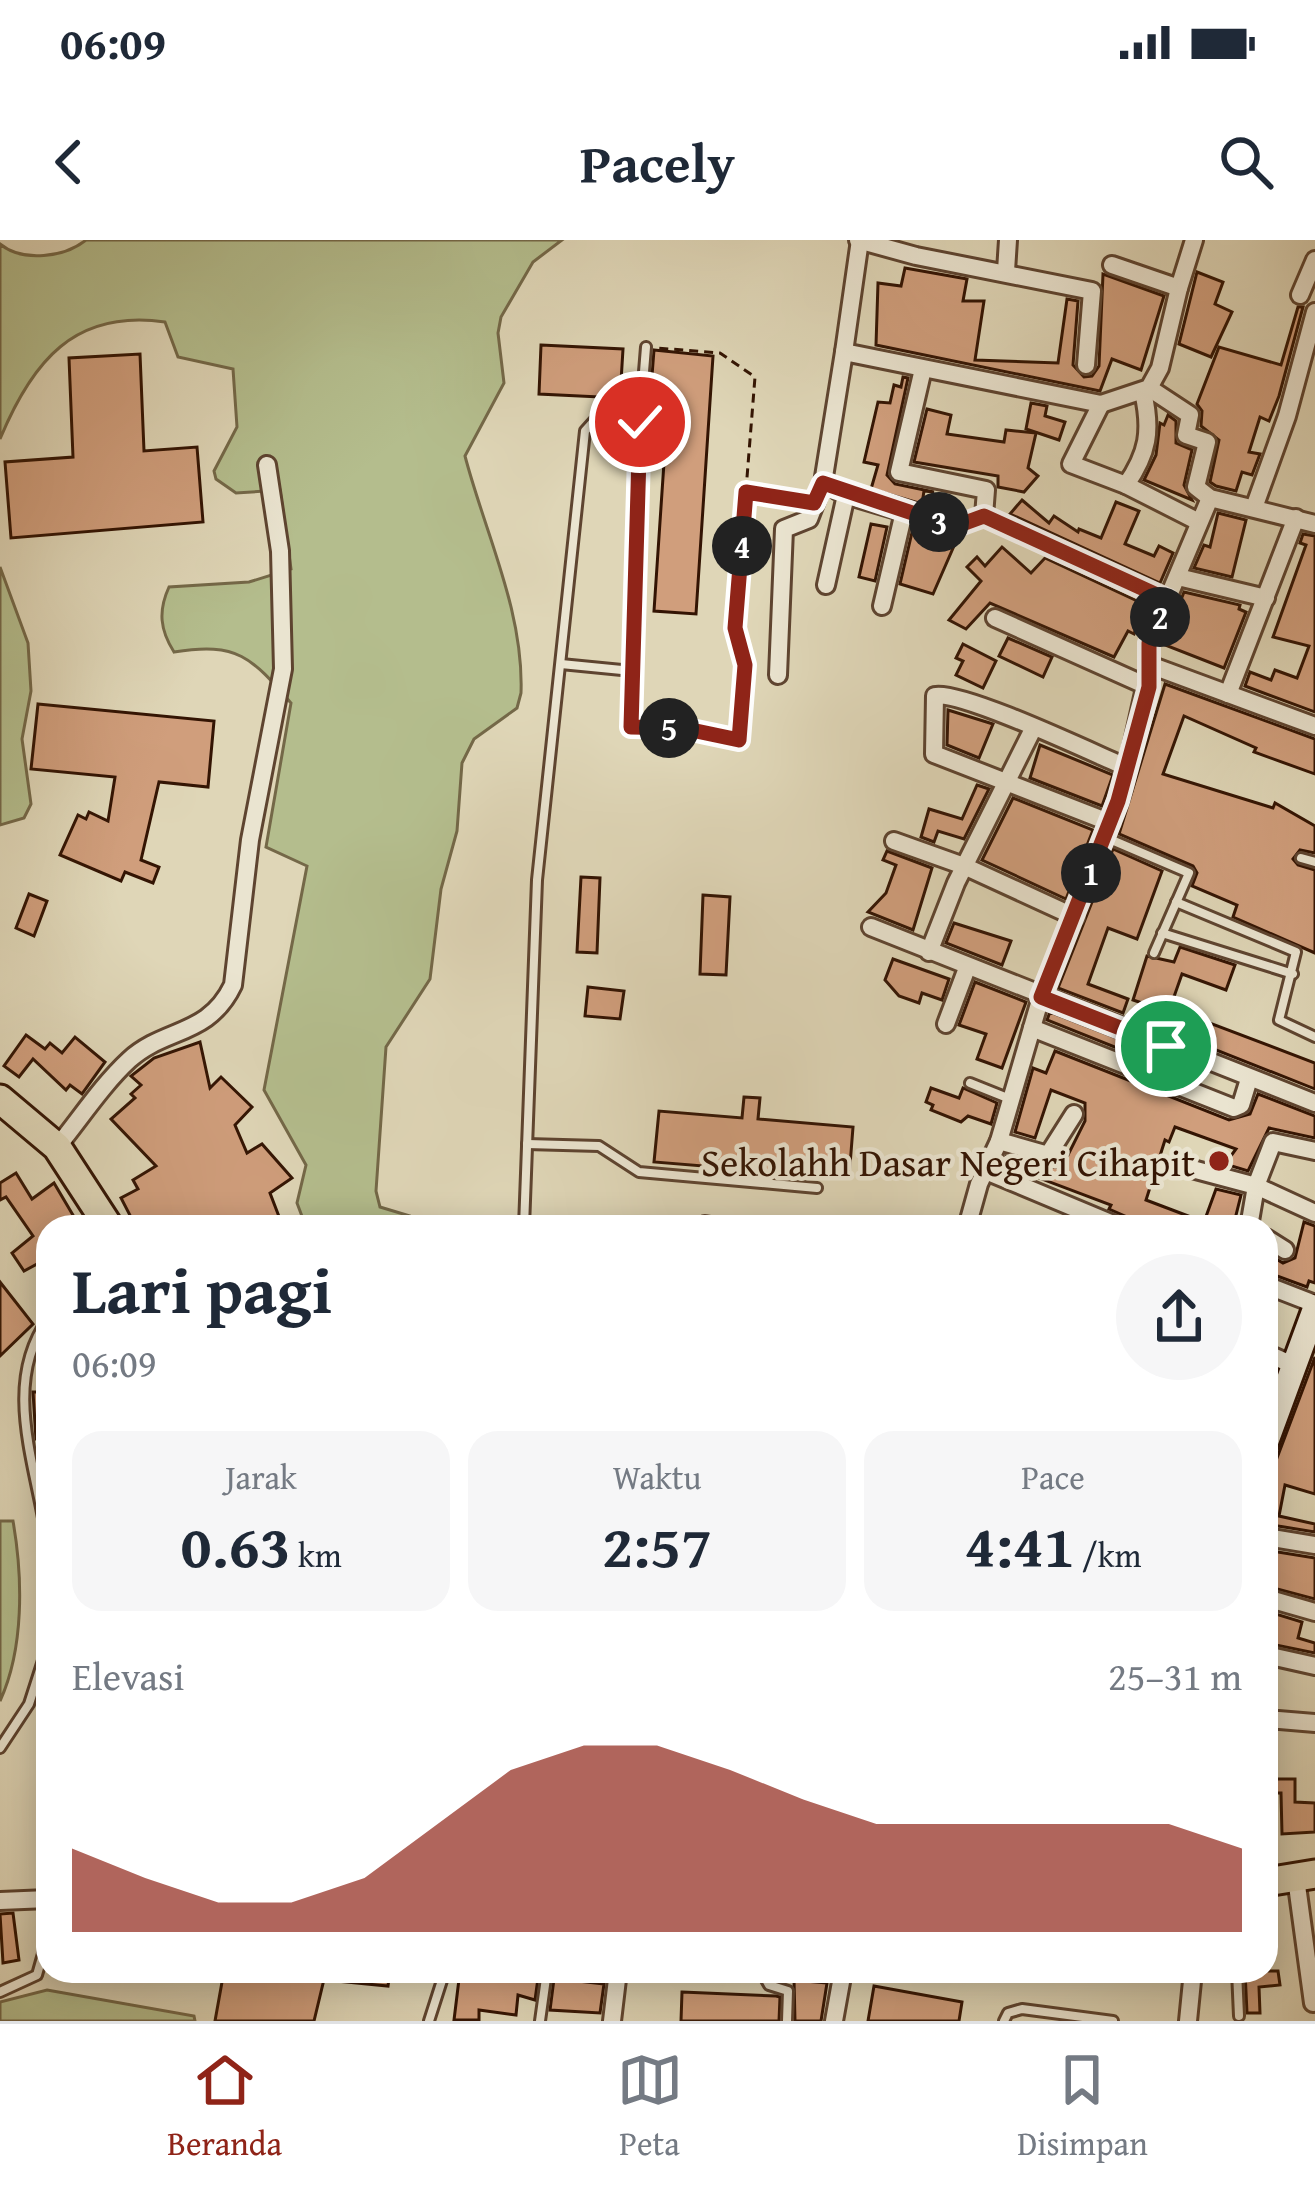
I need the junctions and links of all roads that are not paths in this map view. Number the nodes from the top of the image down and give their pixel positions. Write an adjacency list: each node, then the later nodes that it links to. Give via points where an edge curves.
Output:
1 (859, 240): 6 (street); 11 (street)
2 (1008, 240): 6 (street)
3 (1194, 240): 7 (street)
4 (1315, 260): 8 (street)
5 (1112, 265): 7 (street)
6 (1006, 271): 12 (street, via 1092,291)
7 (1179, 288): 14 (street, via 1160,368)
8 (1300, 295)
9 (1315, 312): 22 (street)
10 (646, 346): 16 (lane)
11 (844, 352): 13 (street); 18 (street)
12 (1086, 364)
13 (923, 369): 15 (street); 24 (street, via 899,472 986,490)
14 (1146, 390): 15 (street); 19 (street, via 1147,450); 21 (street, via 1185,409 1186,435 1207,442 1194,484)
15 (1101, 404): 19 (street, via 1072,464)
16 (640, 422): 34 (lane, via 594,421 585,431); 36 (lane)
17 (266, 465): 72 (street, via 280,551 283,669 233,985 206,1022 134,1056)
18 (823, 483): 20 (street); 37 (street, via 808,519 784,529)
19 (1126, 485): 26 (street)
20 (846, 495): 23 (street); 29 (street)
21 (1210, 498): 22 (street); 26 (street)
22 (1255, 506): 25 (street)
23 (904, 512): 24 (street, via 959,527); 32 (street)
24 (984, 516): 31 (street)
25 (1296, 518): 27 (street); 30 (street)
26 (1199, 522): 28 (street)
27 (1315, 524)
28 (1178, 577): 30 (street); 31 (street)
29 (826, 585)
30 (1266, 598): 39 (street)
31 (1168, 600): 35 (street, via 1149,643)
32 (882, 606)
33 (995, 618): 38 (street)
34 (561, 664): 36 (lane); 71 (lane, via 537,880)
35 (1150, 665): 38 (street); 39 (street)
36 (632, 671): 41 (lane)
37 (778, 674)
38 (1149, 687): 43 (street)
39 (1228, 694): 40 (street)
40 (1315, 726)
41 (631, 727)
42 (1033, 728): 43 (street); 44 (street); 44 (street, via 935,696 934,754)
43 (1128, 768): 45 (street)
44 (1007, 782): 45 (street); 49 (street)
45 (1108, 830): 50 (lane, via 1186,869); 51 (street)
46 (894, 841): 49 (street)
47 (1301, 858): 48 (lane)
48 (1315, 862)
49 (964, 866): 51 (street); 54 (street)
50 (1176, 902): 53 (lane); 57 (lane, via 1293,950)
51 (1075, 916): 58 (street)
52 (871, 927): 54 (street)
53 (1162, 933): 55 (lane); 57 (lane)
54 (928, 952): 56 (street)
55 (1154, 953)
56 (967, 968): 58 (street); 59 (street)
57 (1293, 974): 61 (lane, via 1279,1020)
58 (1041, 997): 60 (street); 62 (street)
59 (946, 1024)
60 (1032, 1028): 63 (street); 66 (street)
61 (1315, 1037)
62 (1166, 1046): 63 (street); 64 (street)
63 (1155, 1077): 64 (street, via 1234,1108)
64 (1249, 1079): 68 (street)
65 (970, 1083): 66 (lane)
66 (1011, 1099): 70 (street)
67 (0, 1100): 72 (main road)
68 (1315, 1103)
69 (1073, 1114): 70 (street, via 1048,1155)
70 (999, 1141): 75 (street)
71 (527, 1144): 77 (lane, via 599,1146 639,1172); 80 (lane)
72 (57, 1147): 79 (main road)
73 (1315, 1151): 76 (street, via 1273,1142)
74 (1180, 1166): 76 (street)
75 (986, 1171): 81 (street); 82 (street)
76 (1256, 1186): 78 (street); 83 (street)
77 (817, 1188)
78 (1315, 1213)
79 (101, 1215)
80 (524, 1215)
81 (971, 1215)
82 (1091, 1215)
83 (1251, 1215)
84 (1278, 1245): 85 (street)
85 (1286, 1250)
86 (1278, 1291): 87 (street)
87 (1315, 1306): 89 (street)
88 (36, 1331): 90 (lane, via 17,1360 14,1404)
89 (1282, 1378)
90 (36, 1497)
91 (1278, 1539): 92 (street)
92 (1315, 1545)
93 (1278, 1601): 94 (street)
94 (1315, 1612)
95 (1278, 1658): 96 (street)
96 (1315, 1666)
97 (36, 1682): 100 (lane)
98 (1278, 1721): 99 (street)
99 (1315, 1723)
100 (0, 1748)
101 (1305, 1876): 113 (street)
102 (36, 1900): 103 (street)
103 (0, 1901)
104 (36, 1975): 112 (lane)
105 (441, 1983): 115 (lane)
106 (545, 1983): 116 (lane)
107 (617, 1983): 117 (street)
108 (768, 1983): 118 (lane, via 788,1991)
109 (841, 1983): 119 (street)
110 (1191, 1983): 122 (street)
111 (1238, 1983): 114 (lane)
112 (0, 1992)
113 (1313, 2003)
114 (1239, 2016)
115 (429, 2021)
116 (540, 2021)
117 (612, 2021)
118 (787, 2021)
119 (834, 2021)
120 (1004, 2021): 121 (lane, via 1022,2009)
121 (1113, 2021)
122 (1188, 2021)

